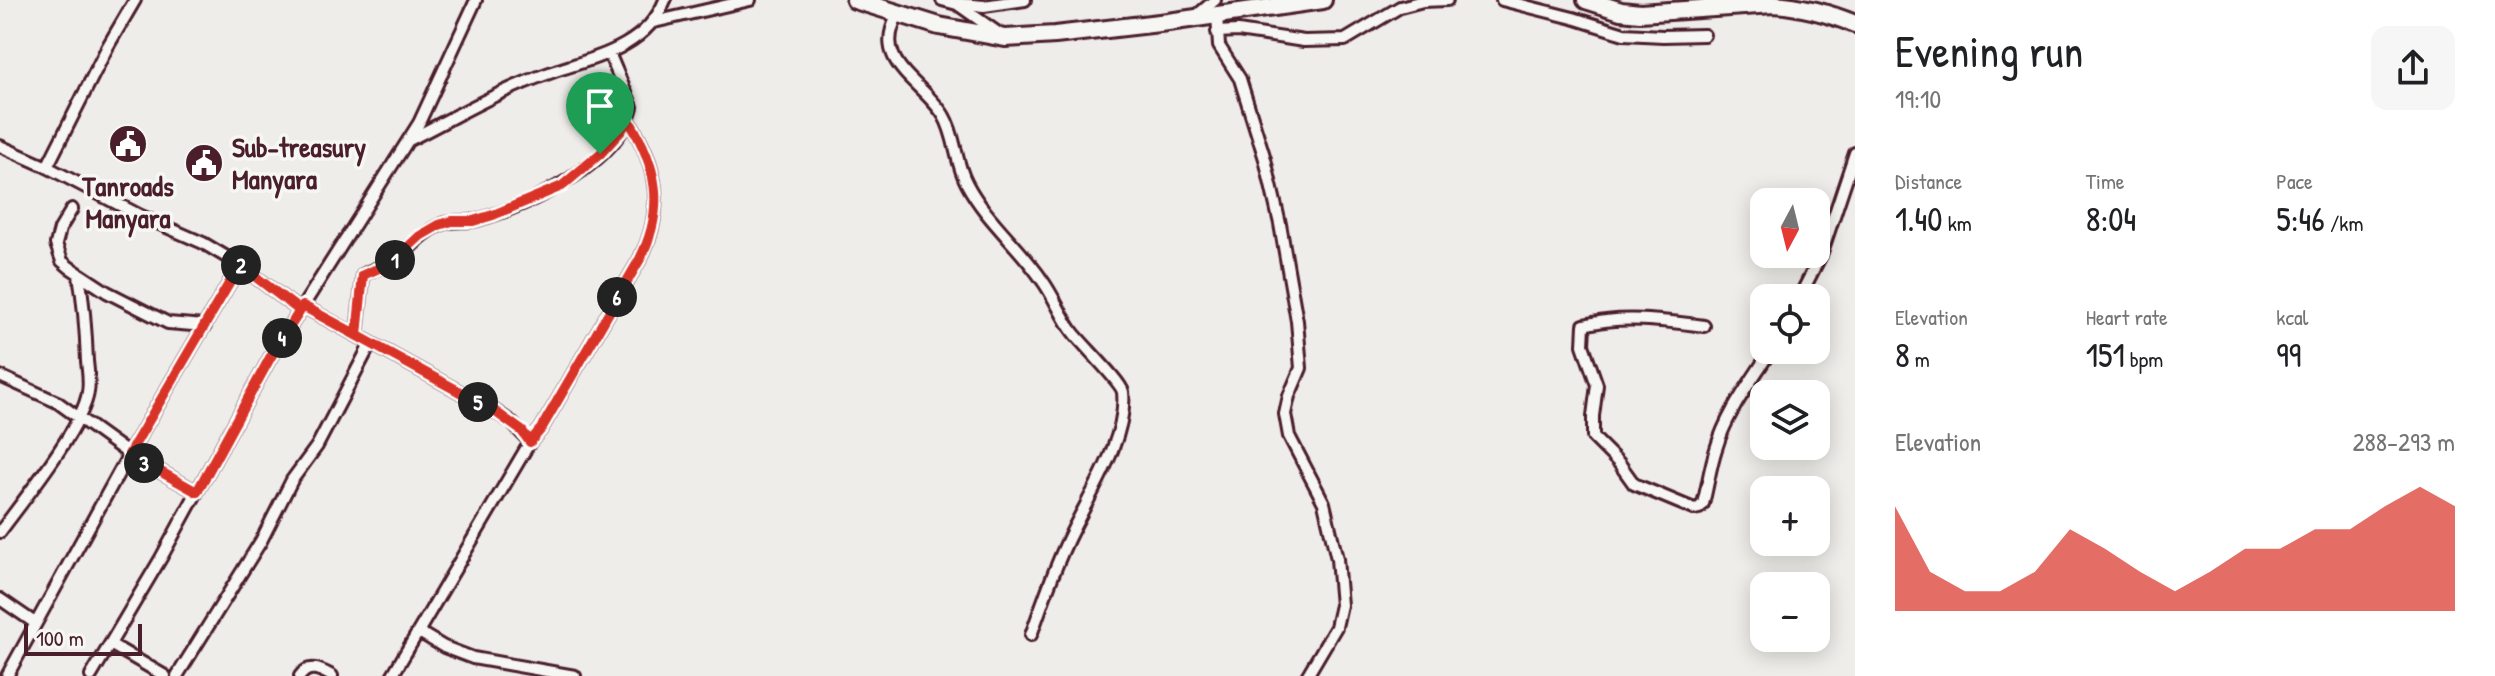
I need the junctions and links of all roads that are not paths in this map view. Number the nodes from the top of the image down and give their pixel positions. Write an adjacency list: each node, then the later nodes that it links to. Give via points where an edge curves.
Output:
1 (135, 0): 25 (street)
2 (476, 0): 22 (street)
3 (665, 0): 15 (street)
4 (750, 0): 15 (street)
5 (855, 0): 14 (highway)
6 (942, 0): 12 (street)
7 (1025, 0): 12 (street)
8 (1323, 0): 13 (highway)
9 (1447, 0): 17 (street, via 1400,7 1345,40)
10 (1502, 0): 18 (street, via 1624,34)
11 (1597, 2): 16 (highway, via 1640,13 1793,5)
12 (957, 4): 19 (street)
13 (1216, 7): 17 (street); 19 (highway, via 1194,18)
14 (898, 15): 19 (highway); 45 (street, via 891,27 894,58 943,115 968,186 1042,279 1072,331 1122,388 1113,446 1056,566)
15 (654, 22): 20 (street)
16 (1855, 24)
17 (1217, 32): 55 (street, via 1219,46 1246,94 1280,224 1301,368 1285,414 1289,436 1324,503 1337,559 1341,605 1336,627)
18 (1704, 35)
19 (1005, 38)
20 (609, 53): 21 (street, via 632,107); 22 (street, via 512,88)
21 (628, 119): 33 (street, via 600,154 562,186 493,215 439,225 391,263 363,275); 38 (street, via 645,146 654,177 651,234)
22 (407, 141): 30 (street)
23 (0, 146): 25 (street)
24 (1855, 153): 29 (street)
25 (47, 167): 27 (street)
26 (72, 209): 28 (street, via 56,244 62,261)
27 (240, 265): 30 (street); 31 (street)
28 (79, 275): 31 (street, via 168,323); 37 (street, via 89,388)
29 (1806, 284)
30 (301, 308): 33 (street); 40 (street)
31 (205, 326): 39 (street)
32 (1704, 326): 35 (street, via 1650,321 1584,325 1583,345 1597,385 1596,442 1634,484 1694,509 1703,504 1716,447)
33 (357, 335): 34 (street)
34 (371, 343): 38 (street, via 493,410); 50 (street, via 317,446)
35 (1762, 364)
36 (0, 376): 37 (street)
37 (80, 417): 39 (street); 41 (street)
38 (530, 442): 44 (street)
39 (129, 454): 40 (street); 43 (street)
40 (197, 492): 46 (street)
41 (0, 532)
42 (0, 599): 43 (street)
43 (35, 623): 47 (street)
44 (419, 632): 53 (street); 54 (street, via 473,658)
45 (1031, 635)
46 (110, 644): 48 (street); 49 (street)
47 (7, 676)
48 (91, 676)
49 (165, 676)
50 (177, 676)
51 (300, 676): 52 (street, via 312,668)
52 (332, 676)
53 (392, 676)
54 (575, 676)
55 (1307, 676)

